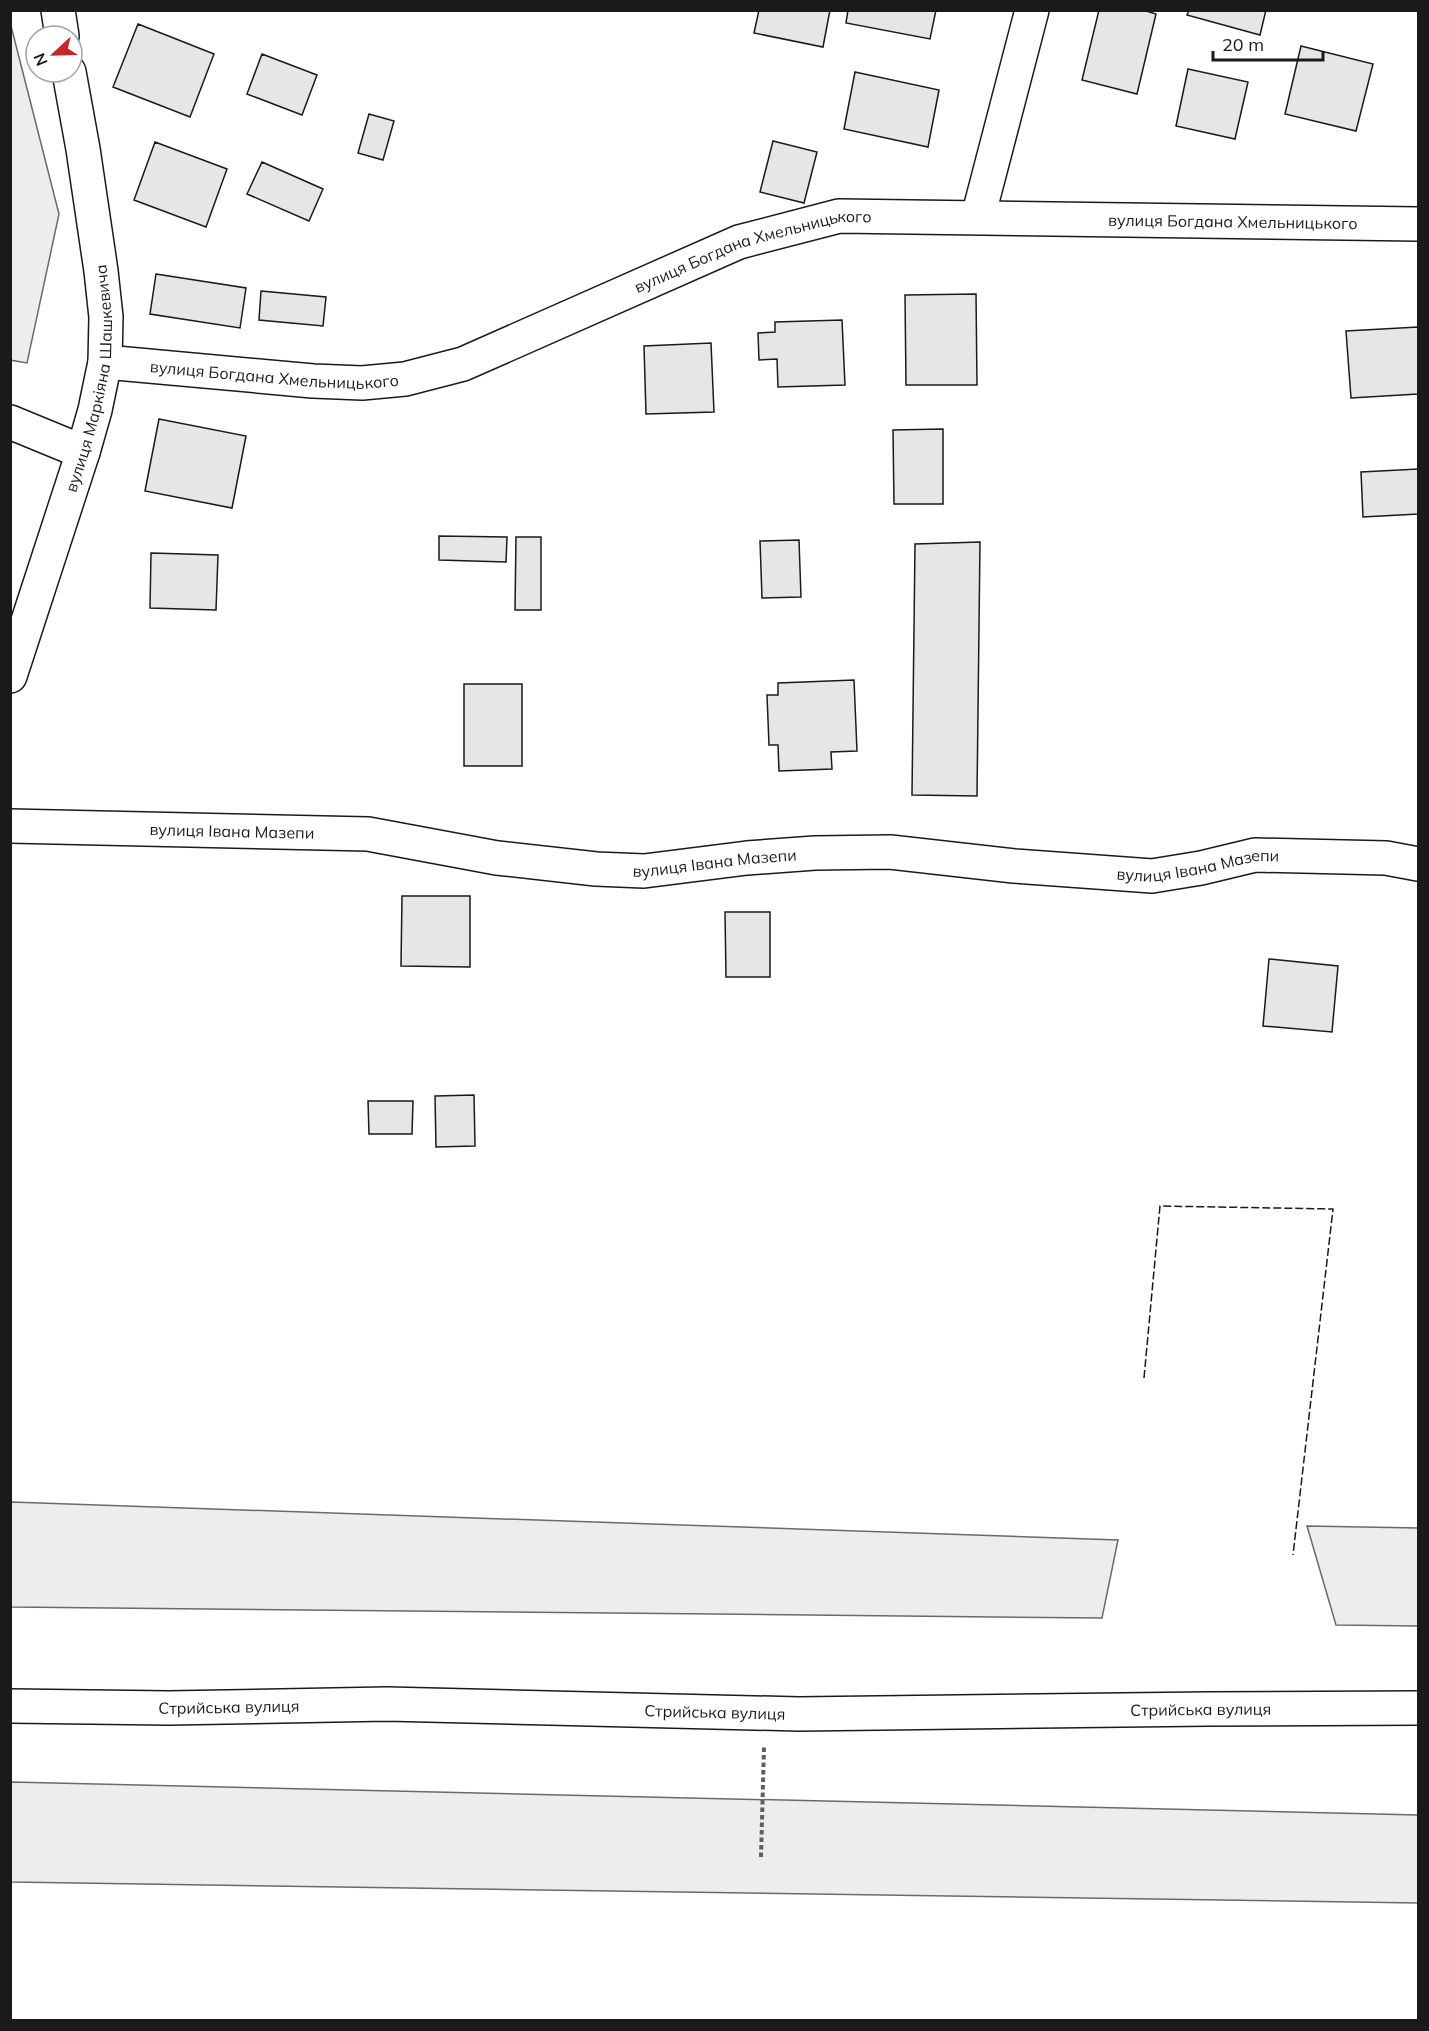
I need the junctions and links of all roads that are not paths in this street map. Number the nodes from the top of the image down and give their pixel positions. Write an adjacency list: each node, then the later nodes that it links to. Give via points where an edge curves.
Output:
1 (1032, 10): 3 (main road)
2 (71, 84): 5 (main road, вулиця Маркіяна Шашкевича, via 101,271)
3 (978, 217): 4 (main road, вулиця Богдана Хмельницького); 5 (main road, вулиця Богдана Хмельницького, via 839,216 739,242 463,364 405,379 362,383 313,381)
4 (1419, 224)
5 (105, 362): 7 (main road, вулиця Маркіяна Шашкевича)
6 (10, 422): 7 (main road)
7 (83, 452): 8 (main road, вулиця Маркіяна Шашкевича)
8 (10, 676)
9 (10, 826): 10 (main road, вулиця Івана Мазепи, via 368,834 498,858 644,871 747,858 890,852 1152,876 1255,855 1386,858)
10 (1419, 864)
11 (10, 1706): 12 (main road, Стрийська вулиця, via 387,1704 765,1713)
12 (1419, 1708)

